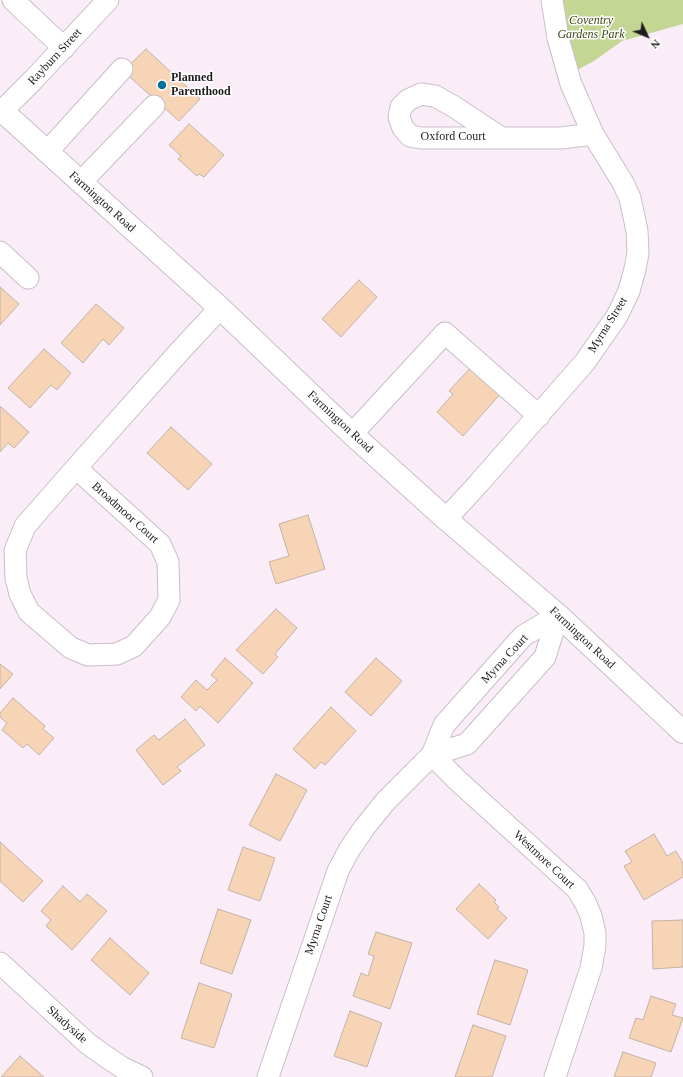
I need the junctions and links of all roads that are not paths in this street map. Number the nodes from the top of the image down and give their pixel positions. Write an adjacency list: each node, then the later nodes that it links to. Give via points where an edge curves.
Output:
1 (108, 0): 4 (street, Rayburn Street)
2 (552, 0): 8 (street, Myrna Street, via 558,38 570,84)
3 (21, 3): 4 (street)
4 (64, 48): 7 (street, Rayburn Street)
5 (122, 69): 10 (street)
6 (154, 106): 11 (street)
7 (1, 111): 10 (main road, Farmington Road)
8 (592, 134): 9 (street, Oxford Court, via 561,138); 15 (street, Myrna Street, via 630,198 637,231 636,269 617,316 585,362)
9 (500, 137)
10 (47, 152): 11 (main road, Farmington Road)
11 (81, 182): 14 (main road, Farmington Road)
12 (0, 252): 13 (street)
13 (28, 278)
14 (220, 308): 16 (main road, Farmington Road); 17 (street, Broadmoor Court)
15 (539, 416): 16 (street, via 445,333); 18 (street, Myrna Street)
16 (352, 434): 18 (main road, Farmington Road)
17 (76, 468): 17 (street, Broadmoor Court, via 25,526 15,551 16,578 20,594 30,612 71,648 88,655 117,654 134,646 160,617 169,600 168,562 160,544)
18 (446, 519): 19 (main road, Farmington Road)
19 (558, 616): 20 (main road, Farmington Road); 21 (street, Myrna Court, via 523,636 444,725); 21 (street, Myrna Court, via 544,657 467,744)
20 (683, 732)
21 (432, 755): 24 (street, Myrna Court, via 385,802 349,850 338,872); 25 (street, Westmore Court, via 576,889 591,916 595,946 591,968)
22 (0, 963): 23 (street, Shadyside, via 87,1043 104,1056)
23 (142, 1077)
24 (268, 1077)
25 (554, 1077)

